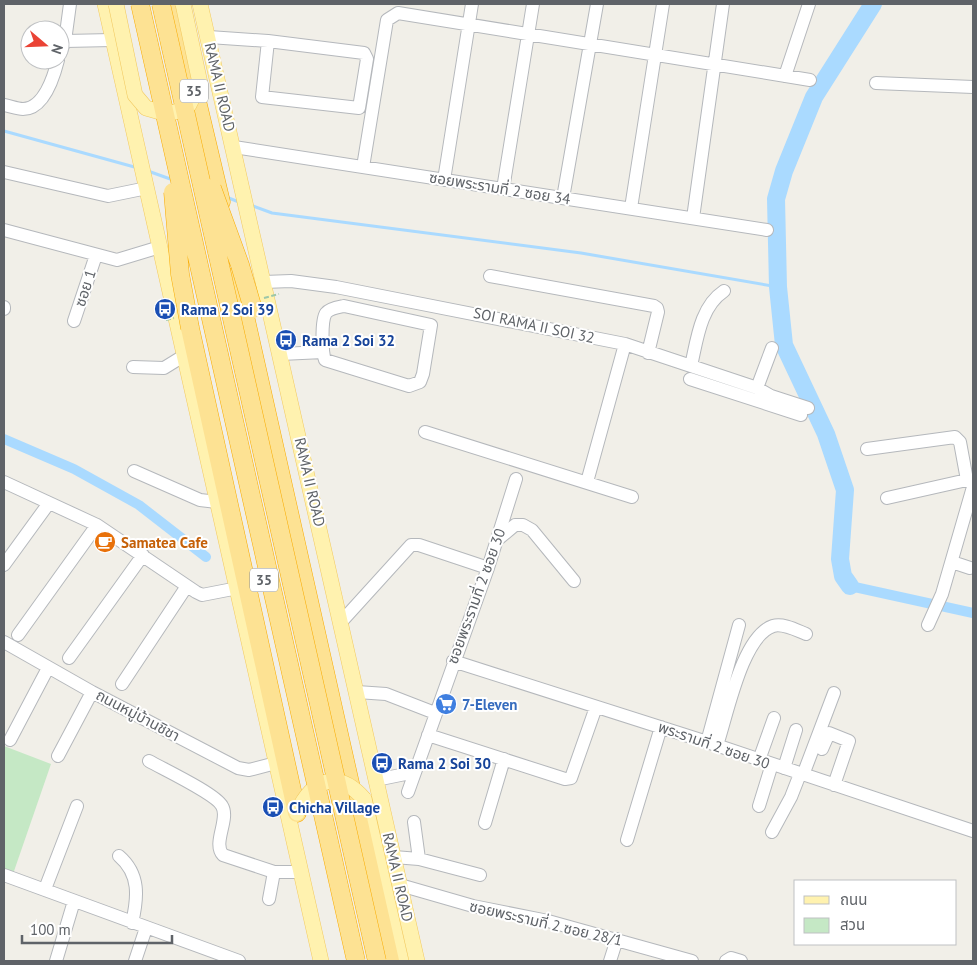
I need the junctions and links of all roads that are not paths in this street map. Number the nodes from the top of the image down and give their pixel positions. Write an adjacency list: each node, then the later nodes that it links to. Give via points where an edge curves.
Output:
1 (70, 4): 17 (street)
2 (105, 4): 21 (main road, 35)
3 (116, 4): 8 (main road, bridge, via 135,94 146,108 167,114 189,105 200,83)
4 (135, 4): 144 (highway, 35)
5 (140, 4): 34 (highway, bridge)
6 (161, 4): 33 (highway, bridge)
7 (174, 4): 147 (highway, RAMA II ROAD / 35, bridge)
8 (183, 4)
9 (200, 4): 20 (main road, RAMA II ROAD / 35)
10 (472, 4): 18 (street)
11 (533, 4): 19 (street)
12 (597, 4): 24 (street)
13 (663, 4): 25 (street)
14 (723, 4): 26 (street)
15 (809, 4): 28 (street)
16 (407, 9): 18 (street); 36 (street, via 387,20)
17 (70, 20)
18 (468, 25): 19 (street); 38 (street)
19 (528, 35): 24 (street); 40 (street)
20 (209, 37): 23 (street); 35 (main road, RAMA II ROAD / 35)
21 (107, 40): 22 (street); 39 (main road, 35)
22 (70, 41)
23 (268, 41): 23 (street, via 364,53 366,59 359,108 262,97)
24 (590, 45): 25 (street); 41 (street)
25 (654, 55): 26 (street); 42 (street)
26 (714, 64): 28 (street); 43 (street)
27 (54, 70): 32 (street, via 37,104 25,109)
28 (785, 76): 29 (street)
29 (810, 80)
30 (876, 83): 31 (street)
31 (973, 87)
32 (4, 105)
33 (188, 122): 116 (highway, bridge, via 249,294); 146 (highway, bridge)
34 (168, 127): 119 (highway, bridge, via 180,274 186,309); 145 (highway, bridge)
35 (234, 147): 36 (street, ซอยพระรามที่ 2 ซอย 34); 49 (main road, RAMA II ROAD / 35)
36 (363, 167): 38 (street, ซอยพระรามที่ 2 ซอย 34)
37 (4, 172): 39 (street, via 108,196)
38 (444, 180): 40 (street, ซอยพระรามที่ 2 ซอย 34)
39 (146, 185): 46 (main road, 35)
40 (503, 189): 41 (street, ซอยพระรามที่ 2 ซอย 34)
41 (564, 198): 42 (street, ซอยพระรามที่ 2 ซอย 34)
42 (630, 208): 43 (street, ซอยพระรามที่ 2 ซอย 34)
43 (693, 218): 45 (street, ซอยพระรามที่ 2 ซอย 34)
44 (4, 230): 47 (street)
45 (767, 230)
46 (160, 248): 47 (street, via 117,260); 57 (main road, 35)
47 (96, 255): 51 (street, ซอย 1)
48 (490, 276): 55 (street, via 654,306 658,312)
49 (264, 282): 52 (street, SOI RAMA II SOI 32, via 291,281 336,287); 56 (main road, RAMA II ROAD / 35)
50 (724, 291): 59 (street, via 706,310)
51 (74, 321)
52 (625, 344): 55 (street, SOI RAMA II SOI 32); 67 (street)
53 (772, 348): 60 (street)
54 (323, 352): 54 (street, via 324,318 328,311 337,307 431,325 424,374 416,385 409,386 327,361); 56 (street)
55 (648, 353): 59 (street, SOI RAMA II SOI 32)
56 (281, 354): 83 (main road, RAMA II ROAD / 35)
57 (185, 355): 58 (street, via 164,368); 71 (main road, 35)
58 (133, 367)
59 (690, 373): 61 (street, SOI RAMA II SOI 32)
60 (757, 388): 61 (street, SOI RAMA II SOI 32); 61 (street, SOI RAMA II SOI 32, via 805,412)
61 (741, 389)
62 (425, 432): 67 (street)
63 (867, 449): 68 (street, via 955,437 960,442)
64 (134, 471): 71 (street, via 200,500)
65 (516, 479): 74 (street, ซอยพระรามที่ 2 ซอย 30)
66 (4, 482): 72 (street)
67 (587, 482): 69 (street)
68 (971, 490): 70 (street); 76 (street)
69 (632, 497)
70 (887, 498)
71 (217, 502): 82 (main road, 35)
72 (49, 503): 73 (street); 77 (street)
73 (97, 525): 75 (street); 87 (street)
74 (497, 541): 78 (street, ซอยพระรามที่ 2 ซอย 30); 80 (street, via 515,525 523,525 532,530)
75 (143, 555): 81 (street); 89 (street)
76 (952, 562): 79 (street); 85 (street)
77 (4, 565)
78 (488, 568): 83 (street, via 411,545); 90 (street, ซอยพระรามที่ 2 ซอย 30)
79 (970, 568)
80 (574, 581)
81 (187, 586): 82 (street, via 202,595); 92 (street)
82 (238, 588): 109 (main road, 35)
83 (342, 621): 94 (main road, RAMA II ROAD / 35)
84 (740, 625): 103 (street)
85 (928, 625)
86 (806, 634): 103 (street, via 774,626 753,641)
87 (18, 635)
88 (4, 642): 91 (street, ถนนหมู่บ้านชิชา)
89 (69, 658)
90 (453, 661): 96 (street, พระรามที่ 2 ซอย 30); 97 (street, ซอยพระรามที่ 2 ซอย 30)
91 (48, 668): 93 (street, ถนนหมู่บ้านชิชา); 102 (street)
92 (122, 684)
93 (92, 692): 105 (street); 109 (street, ถนนหมู่บ้านชิชา, via 238,768 249,770)
94 (357, 692): 97 (street, via 386,694); 113 (main road, RAMA II ROAD / 35)
95 (834, 693): 112 (street)
96 (596, 707): 99 (street, พระรามที่ 2 ซอย 30); 106 (street, via 571,778 564,779)
97 (434, 712): 101 (street, ซอยพระรามที่ 2 ซอย 30)
98 (774, 718): 107 (street)
99 (661, 727): 103 (street, พระรามที่ 2 ซอย 30); 124 (street)
100 (796, 730): 110 (street)
101 (428, 735): 106 (street); 111 (street, ซอยพระรามที่ 2 ซอย 30)
102 (10, 740)
103 (712, 743): 107 (street, พระรามที่ 2 ซอย 30)
104 (822, 749): 114 (street, via 829,733 849,741)
105 (58, 756)
106 (504, 759): 121 (street)
107 (760, 760): 110 (street, พระรามที่ 2 ซอย 30)
108 (149, 761): 128 (street, via 218,799 224,813 220,848 223,855)
109 (276, 763): 129 (main road, 35)
110 (778, 766): 112 (street, พระรามที่ 2 ซอย 30); 118 (street)
111 (415, 772): 113 (street); 115 (street, ซอยพระรามที่ 2 ซอย 30)
112 (801, 774): 114 (street, พระรามที่ 2 ซอย 30); 123 (street)
113 (376, 780): 126 (main road, RAMA II ROAD / 35)
114 (834, 785): 122 (street, พระรามที่ 2 ซอย 30)
115 (408, 792)
116 (364, 799): 119 (main road, bridge, via 349,784 328,781 309,792); 148 (main road)
117 (77, 806): 133 (street)
118 (759, 806)
119 (297, 812): 143 (main road)
120 (414, 822): 127 (street)
121 (485, 823)
122 (973, 831)
123 (772, 832)
124 (628, 840)
125 (119, 856): 136 (street, via 133,871 136,892)
126 (394, 857): 127 (street); 132 (main road, RAMA II ROAD / 35)
127 (419, 859): 131 (street)
128 (274, 872): 129 (street); 134 (street)
129 (300, 872): 142 (main road, 35)
130 (4, 874): 133 (street)
131 (480, 875)
132 (400, 886): 138 (street, ซอยพระรามที่ 2 ซอย 28/1); 149 (main road, RAMA II ROAD / 35)
133 (44, 889): 135 (street)
134 (269, 899)
135 (74, 901): 136 (street); 139 (street)
136 (132, 923): 137 (street)
137 (146, 928): 140 (street); 141 (street)
138 (617, 939): 150 (street); 151 (street, ซอยพระรามที่ 2 ซอย 28/1)
139 (56, 961)
140 (135, 961)
141 (240, 961)
142 (321, 961)
143 (331, 961)
144 (350, 961)
145 (356, 961)
146 (377, 961)
147 (390, 961)
148 (402, 961)
149 (417, 961)
150 (610, 961)
151 (692, 961)
152 (726, 961): 153 (street, via 731,958)
153 (741, 961)

